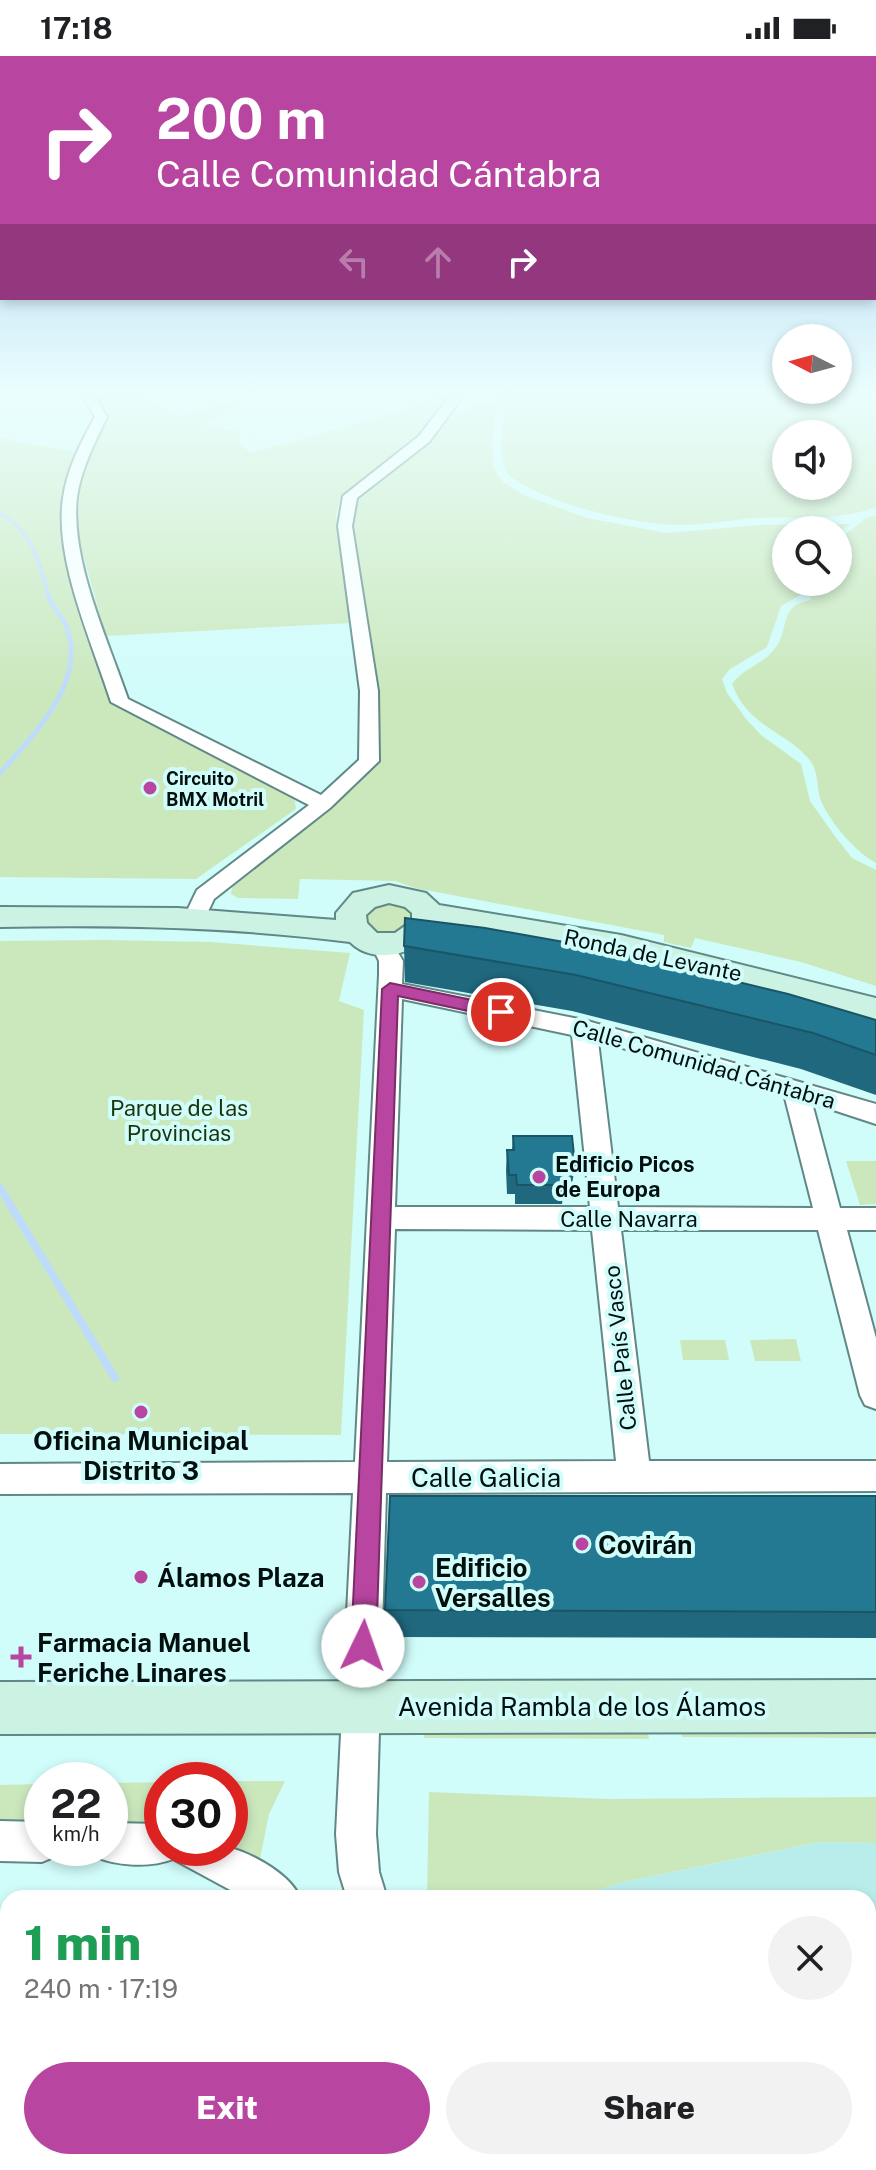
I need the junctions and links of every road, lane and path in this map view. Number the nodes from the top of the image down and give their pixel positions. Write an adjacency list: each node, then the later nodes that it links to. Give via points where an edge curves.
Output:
1 (71, 495): 3 (street, via 73,548 120,702)
2 (352, 495): 3 (street, via 345,526 369,691 369,761)
3 (323, 804): 5 (street, via 205,895)
4 (0, 917): 5 (main road, Ronda de Levante)
5 (194, 919): 6 (main road, Ronda de Levante, via 292,924)
6 (391, 940): 7 (main road, Ronda de Levante, via 621,945); 8 (street, Calle Comunidad Cántabra); 9 (main road, Ronda de Levante, via 530,948 616,964); 12 (street)
7 (876, 1009)
8 (584, 1029): 10 (street, Calle Comunidad Cántabra); 13 (street, Calle País Vasco)
9 (876, 1030)
10 (795, 1088): 11 (street, Calle Comunidad Cántabra); 14 (street)
11 (876, 1114)
12 (382, 1218): 13 (street, Calle Navarra); 20 (street)
13 (605, 1219): 14 (street, Calle Navarra); 18 (street, Calle País Vasco)
14 (830, 1219): 15 (street, Calle Navarra); 16 (street)
15 (876, 1219)
16 (867, 1324): 17 (street)
17 (876, 1395)
18 (634, 1476): 19 (street, Calle Galicia); 20 (street, Calle Galicia)
19 (876, 1476)
20 (372, 1477): 21 (street, Calle Galicia); 22 (street)
21 (0, 1479)
22 (360, 1706): 23 (main road, Avenida Rambla de los Álamos); 24 (main road, Avenida Rambla de los Álamos); 29 (street, via 356,1834)
23 (876, 1706)
24 (0, 1708)
25 (0, 1841): 26 (street)
26 (24, 1842)
27 (224, 1866): 28 (street)
28 (271, 1890)
29 (365, 1890)

